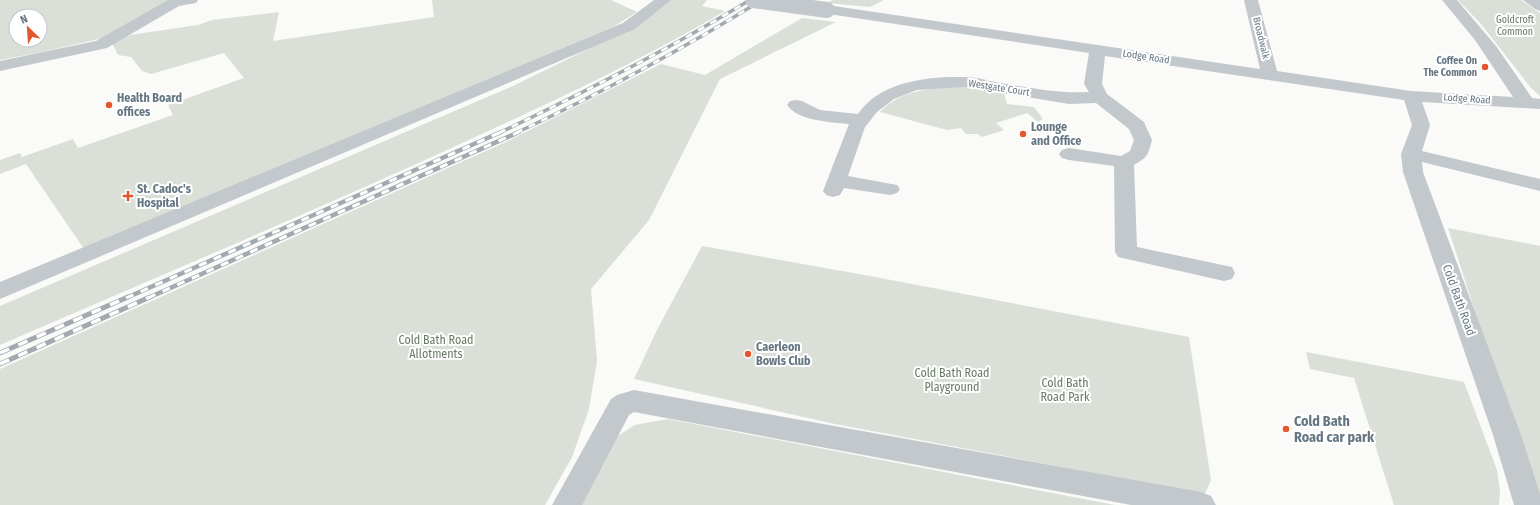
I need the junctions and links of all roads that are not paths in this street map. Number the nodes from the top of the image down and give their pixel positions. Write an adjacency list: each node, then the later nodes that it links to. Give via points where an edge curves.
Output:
1 (191, 0): 9 (street, via 175,2 101,45)
2 (664, 0): 22 (street, via 629,26)
3 (753, 0): 8 (street, Lodge Road, bridge)
4 (1251, 0): 10 (street, Broadwalk)
5 (1449, 0): 13 (street)
6 (1530, 0): 7 (street)
7 (1540, 6)
8 (1098, 49): 10 (street, Lodge Road); 12 (street, via 1094,84)
9 (0, 66)
10 (1270, 75): 11 (street, Lodge Road)
11 (1411, 96): 13 (street, Lodge Road); 17 (street, Cold Bath Road, via 1421,125)
12 (1100, 97): 15 (street, Westgate Court, via 1069,98 966,82 915,85 888,95 870,109); 18 (street, via 1137,126 1143,140 1139,154)
13 (1533, 103)
14 (796, 105): 15 (street, via 816,115)
15 (863, 120): 20 (street, Westgate Court, via 856,125 835,186)
16 (1068, 154): 18 (street)
17 (1411, 154): 19 (street); 25 (street, Cold Bath Road, via 1413,172 1507,435)
18 (1124, 162): 21 (street, via 1126,252)
19 (1540, 185)
20 (890, 189)
21 (1224, 273)
22 (0, 291)
23 (567, 505): 24 (street, via 620,407 634,401)
24 (1201, 505)
25 (1529, 505)

